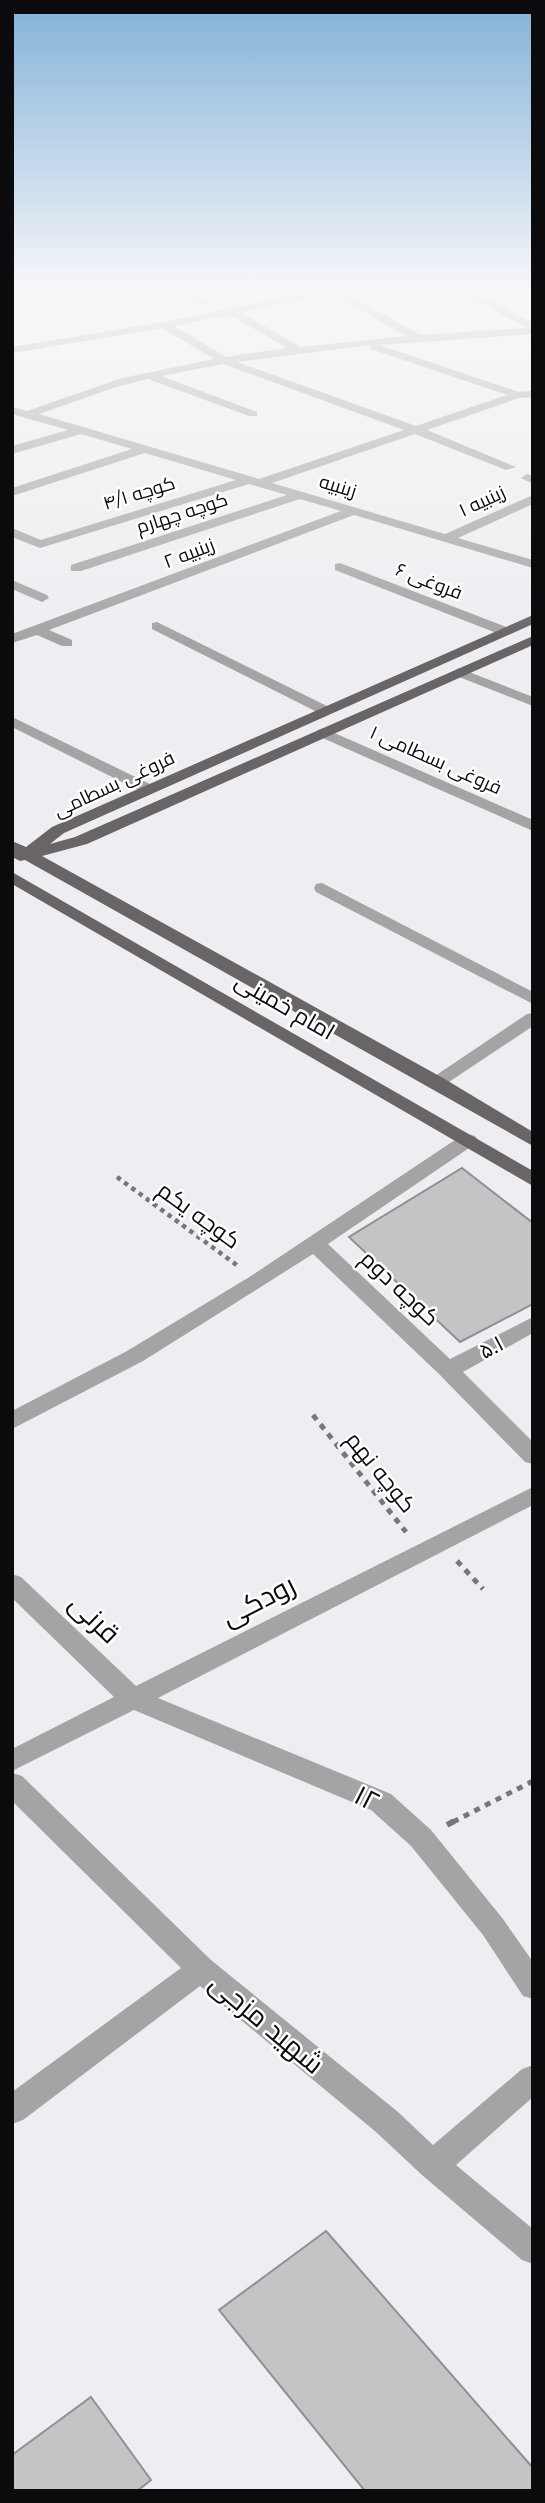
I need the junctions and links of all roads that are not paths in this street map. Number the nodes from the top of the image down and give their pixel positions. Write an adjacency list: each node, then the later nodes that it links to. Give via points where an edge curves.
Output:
1 (50, 407): 6 (street)
2 (232, 407): 7 (street)
3 (351, 407): 9 (street)
4 (484, 407): 9 (street, کوچه ۴/۱)
5 (12, 410): 6 (street, زینبیه)
6 (28, 414): 8 (street, زینبیه)
7 (253, 414)
8 (83, 430): 10 (street, زینبیه); 11 (street)
9 (416, 430): 12 (street); 13 (street, کوچه ۴/۱)
10 (146, 449): 13 (street, زینبیه); 14 (street)
11 (12, 450)
12 (510, 467)
13 (254, 481): 15 (street, زینبیه); 18 (street, کوچه ۴/۱, via 40,544)
14 (12, 492)
15 (300, 495): 17 (street, زینبیه); 22 (street, کوچه چهارم)
16 (533, 499): 19 (street, زینبیه ۱)
17 (353, 511): 19 (street, زینبیه); 27 (street, زینبیه ۲)
18 (12, 532)
19 (447, 538): 20 (street, زینبیه)
20 (533, 564)
21 (340, 567): 28 (street, فروغی ۶)
22 (76, 568)
23 (12, 584): 24 (street)
24 (41, 598)
25 (533, 619): 28 (main road, فروغی بسطامی)
26 (157, 626): 34 (street)
27 (38, 630): 29 (street, زینبیه ۲); 31 (street)
28 (504, 631): 34 (main road, فروغی بسطامی)
29 (12, 639)
30 (533, 639): 32 (main road, فروغی بسطامی)
31 (67, 643)
32 (459, 672): 33 (street); 36 (main road, فروغی بسطامی)
33 (533, 702)
34 (326, 711): 37 (main road, فروغی بسطامی)
35 (12, 721): 37 (street)
36 (323, 733): 38 (street, فروغی بسطامی ۱); 39 (main road, فروغی بسطامی, via 81,841)
37 (148, 789): 39 (main road, فروغی بسطامی)
38 (533, 826)
39 (17, 853): 44 (main road, امام خمینی)
40 (12, 877): 45 (main road, امام خمینی)
41 (322, 888): 42 (street)
42 (533, 999)
43 (533, 1018): 44 (street)
44 (436, 1082): 46 (main road, امام خمینی)
45 (468, 1140): 47 (main road, امام خمینی); 48 (street)
46 (533, 1140)
47 (533, 1180)
48 (315, 1244): 50 (street, کوچه دوم); 51 (street, via 135,1356)
49 (533, 1324): 50 (street, ۵.۱)
50 (448, 1370): 52 (street, کوچه دوم)
51 (12, 1421)
52 (533, 1456)
53 (533, 1495): 55 (street, رودکی)
54 (12, 1583): 55 (street, قرنی)
55 (133, 1699): 56 (street, رودکی); 59 (street, ۱۲, via 381,1802 421,1838 493,1927)
56 (12, 1761)
57 (12, 1784): 58 (street, شهید مزجی)
58 (201, 1969): 61 (street); 62 (street, شهید مزجی)
59 (533, 1987)
60 (533, 2078): 62 (street)
61 (12, 2110)
62 (433, 2165): 63 (street, شهید مزجی)
63 (533, 2249)

